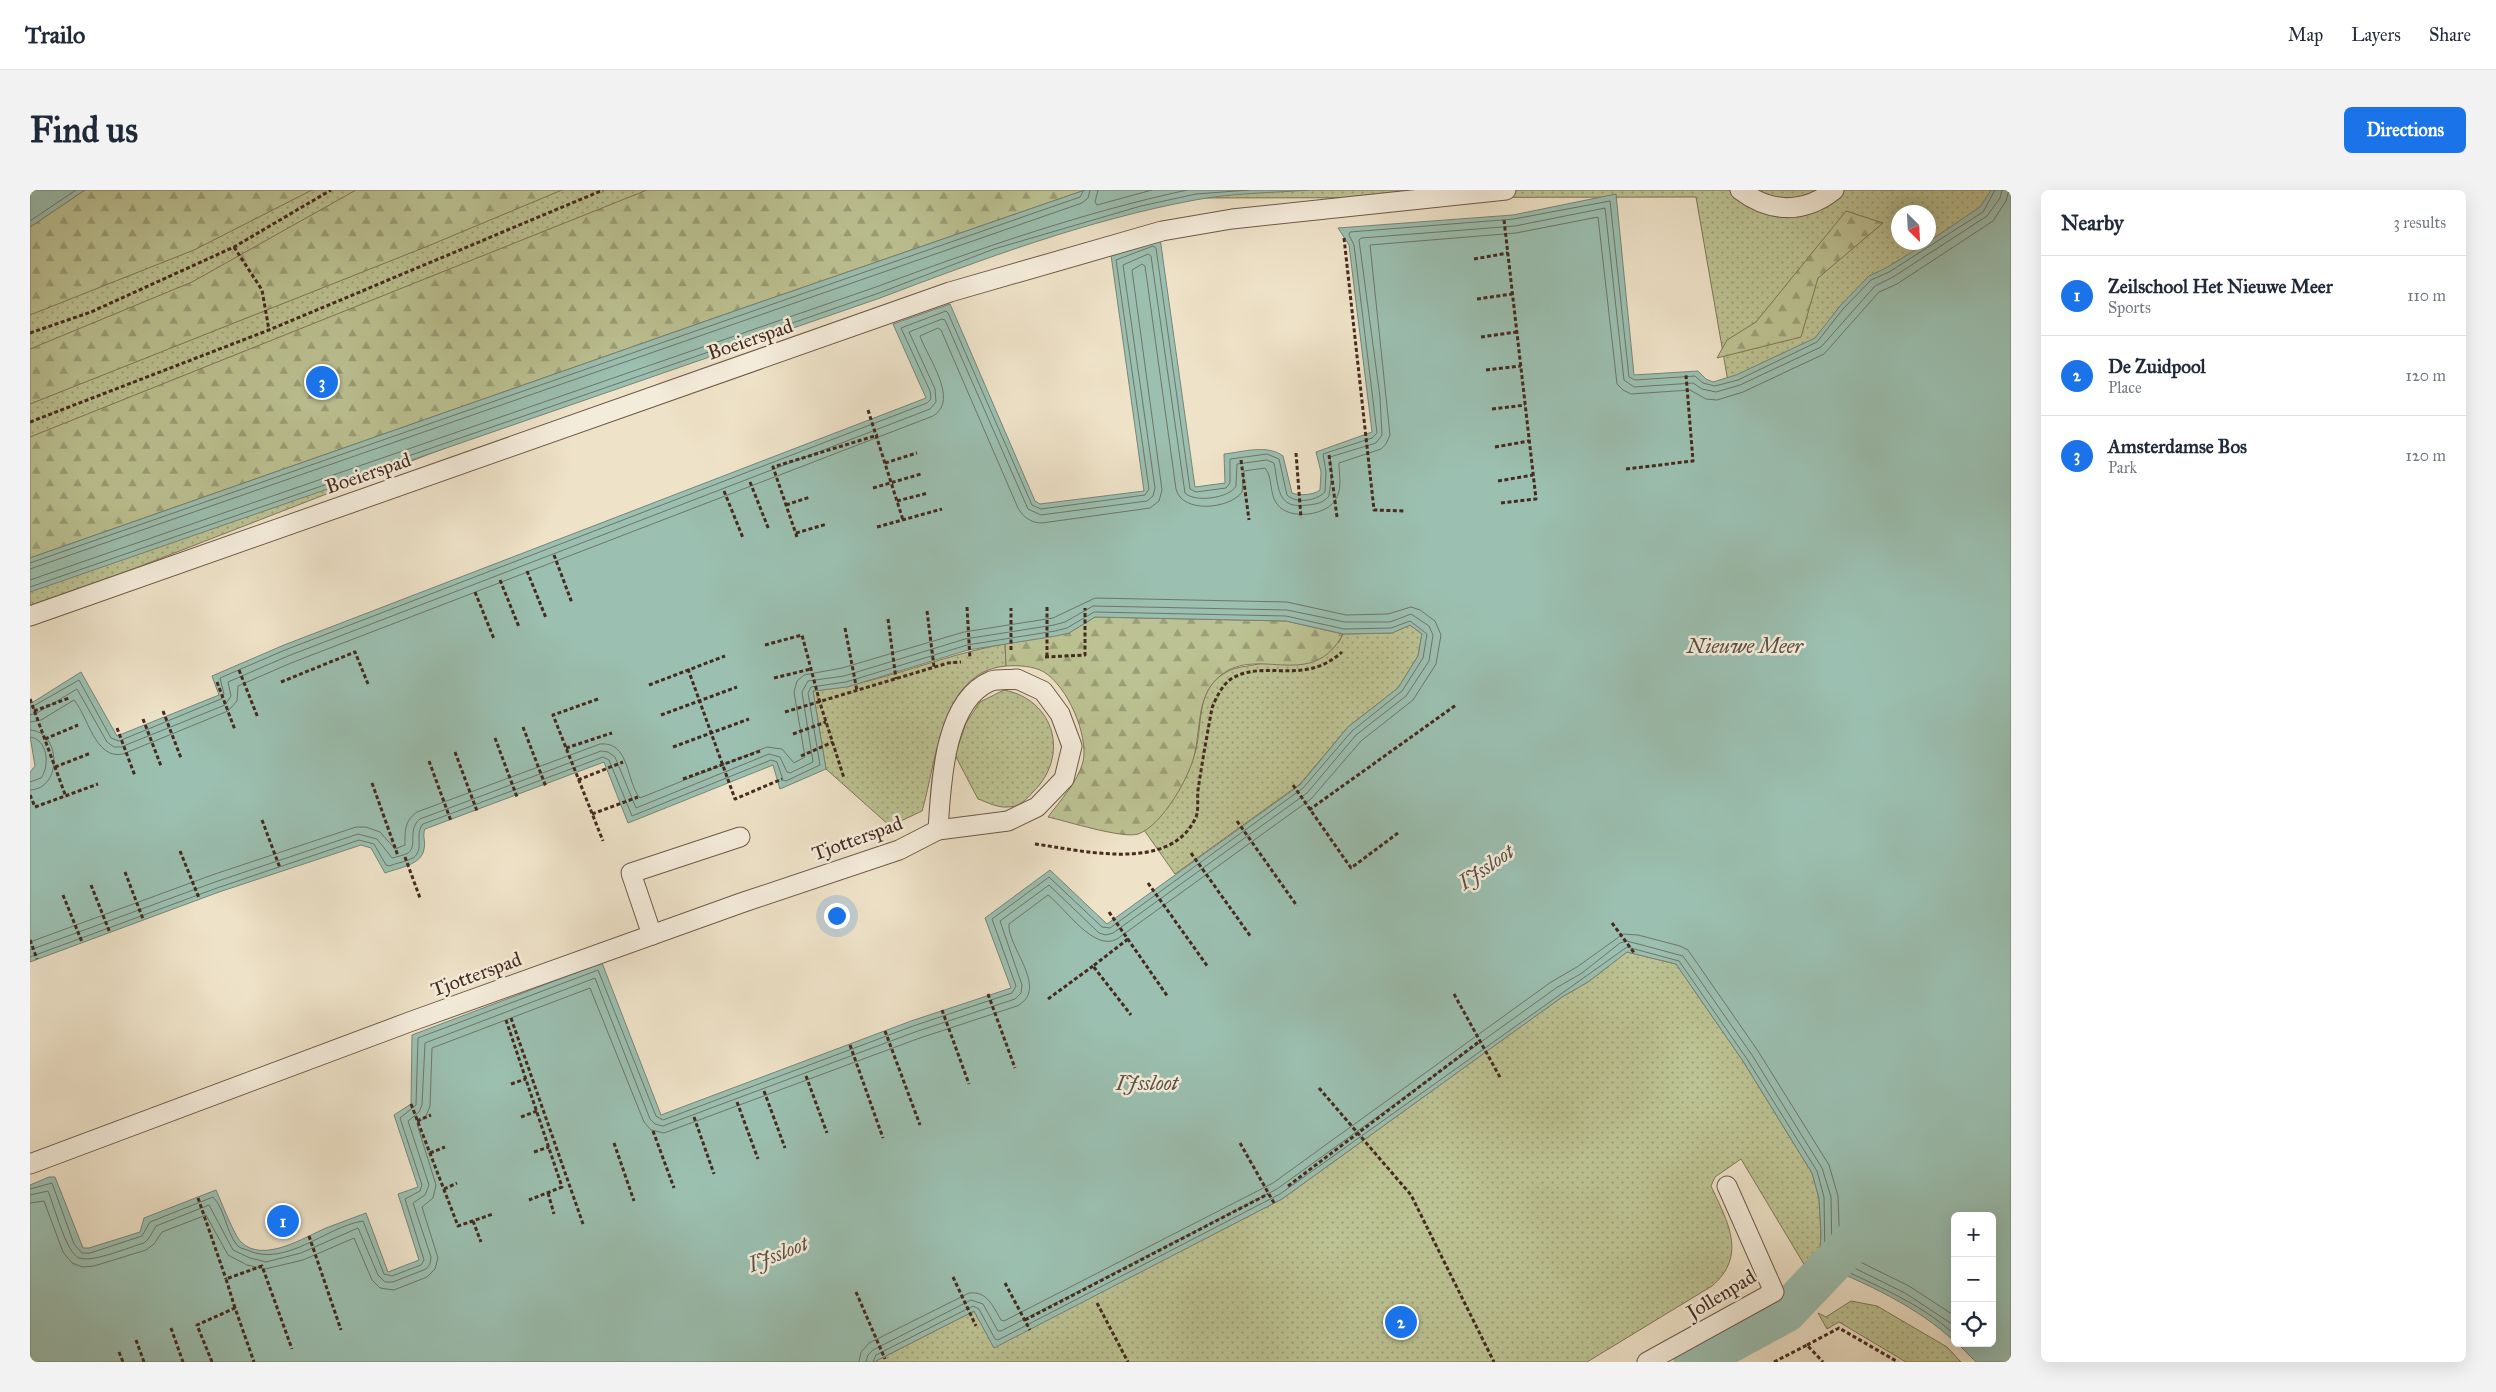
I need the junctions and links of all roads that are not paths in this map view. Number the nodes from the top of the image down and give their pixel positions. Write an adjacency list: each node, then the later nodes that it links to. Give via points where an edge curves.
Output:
1 (1506, 190): 4 (lane, Boeierspad, via 1232,219 1162,231 1094,250 950,292)
2 (1740, 190): 3 (lane, via 1773,207 1795,209 1815,203)
3 (1834, 190)
4 (30, 616)
5 (938, 830): 5 (lane, via 1008,821 1037,807 1064,778 1072,746 1060,714 1043,691 1017,679 991,681 972,695 955,720 944,758); 7 (lane, Tjotterspad, via 900,850)
6 (740, 837): 7 (lane, via 631,873)
7 (652, 935): 8 (lane, Tjotterspad)
8 (30, 1164)
9 (1727, 1186): 10 (lane, Jollenpad, via 1774,1292)
10 (1647, 1362)

